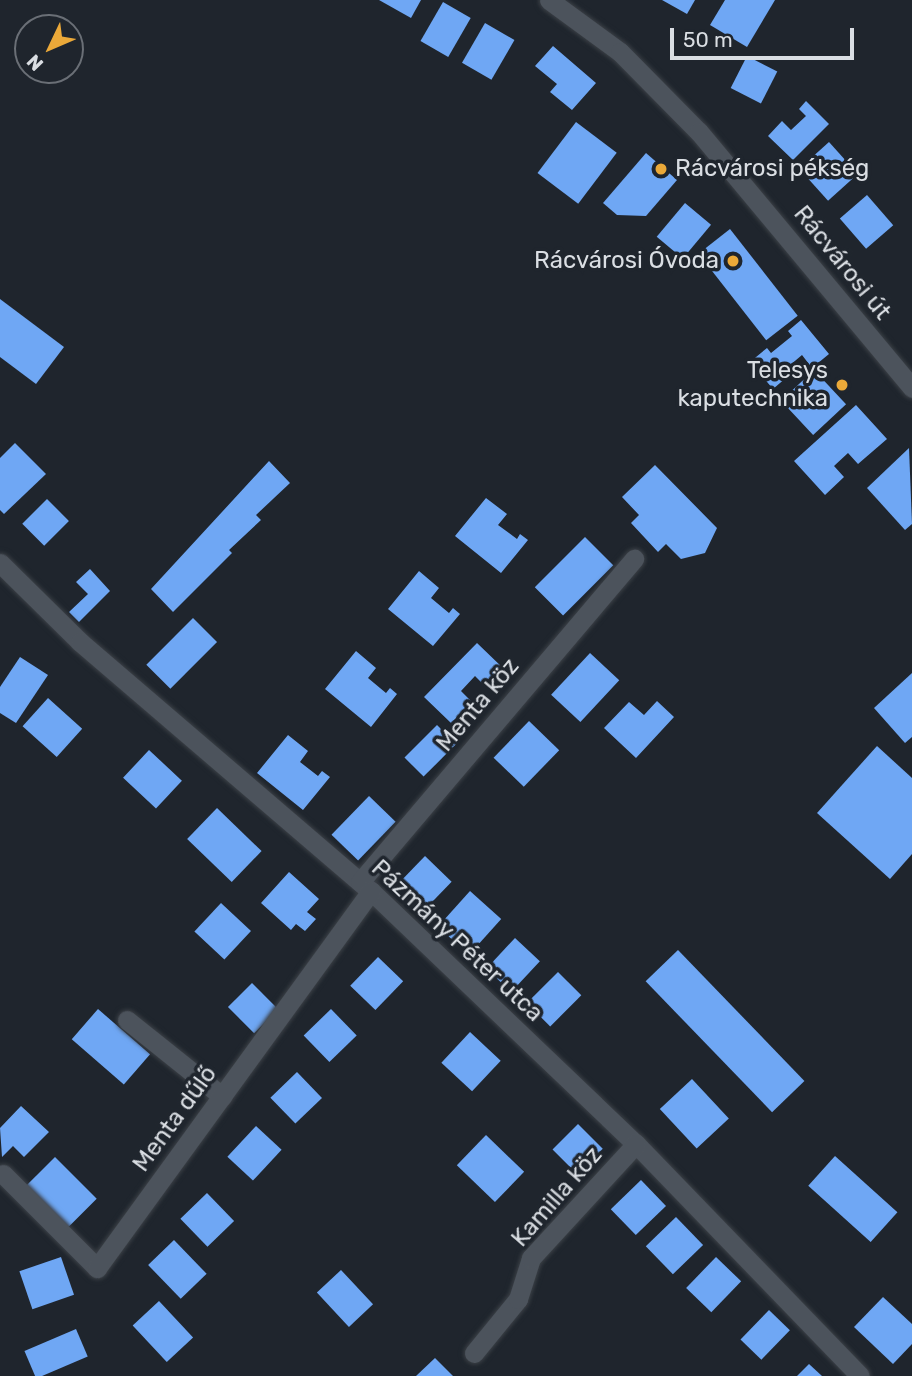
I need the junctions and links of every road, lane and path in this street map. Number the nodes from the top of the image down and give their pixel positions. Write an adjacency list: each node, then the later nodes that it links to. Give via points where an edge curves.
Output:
1 (549, 0): 2 (street, Rácvárosi út, via 620,52 699,132)
2 (912, 388)
3 (634, 558): 5 (street, Menta köz)
4 (0, 563): 5 (street, Pázmány Péter utca, via 80,642)
5 (366, 887): 7 (street, Menta dűlő); 8 (street, Pázmány Péter utca)
6 (127, 1020): 7 (street)
7 (222, 1096): 9 (street, Menta dűlő, via 97,1268)
8 (636, 1144): 10 (street, Kamilla köz, via 531,1258 518,1299); 11 (street, Pázmány Péter utca)
9 (3, 1174)
10 (474, 1353)
11 (860, 1376)

